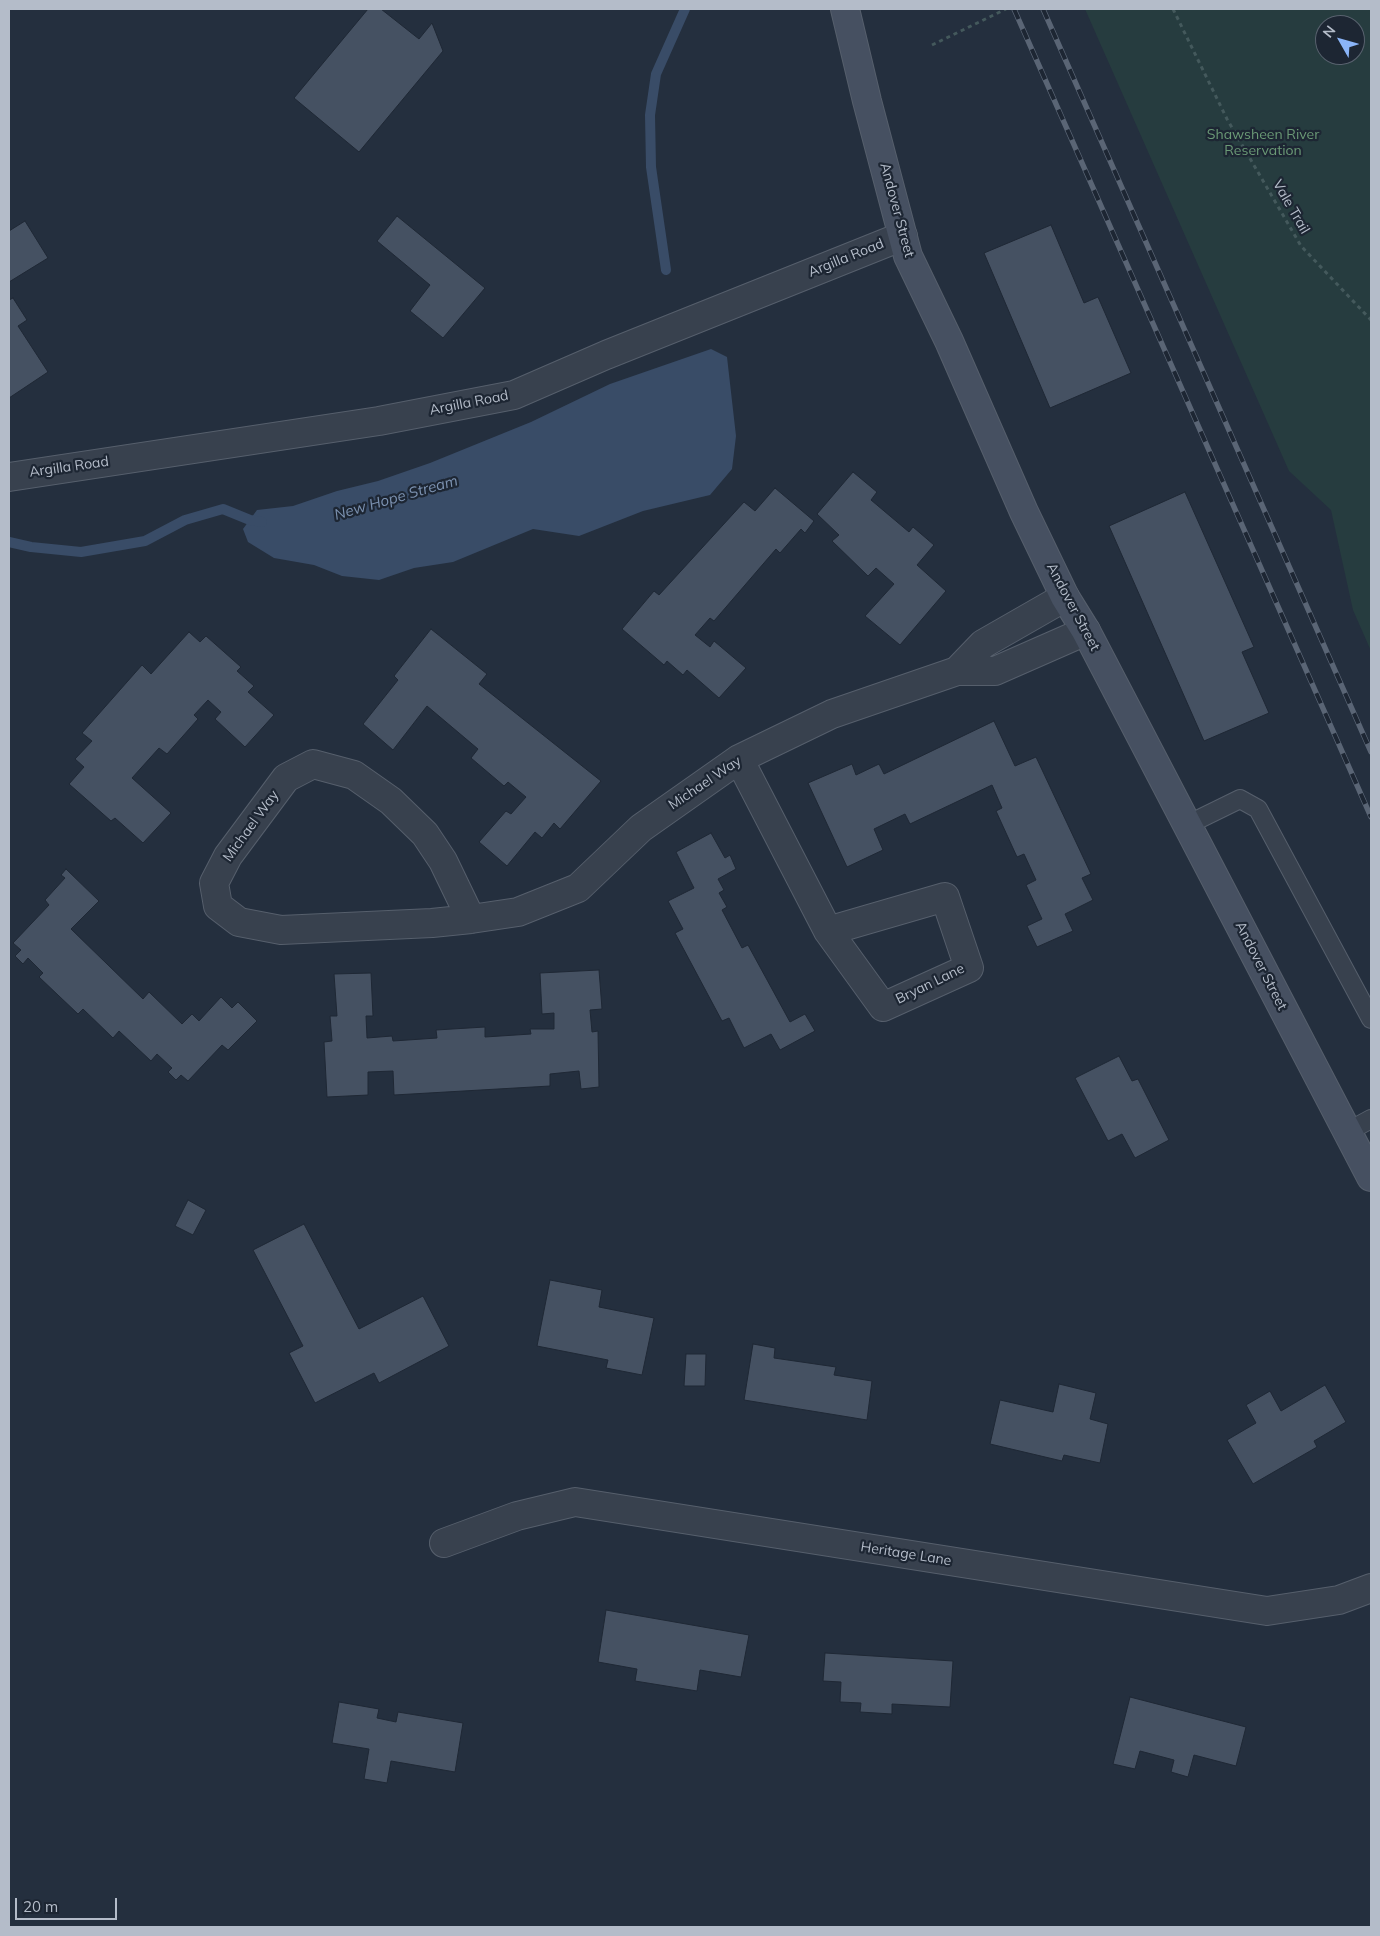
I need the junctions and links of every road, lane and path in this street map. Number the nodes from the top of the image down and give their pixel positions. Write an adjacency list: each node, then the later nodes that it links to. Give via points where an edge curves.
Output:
1 (845, 9): 5 (main road, Andover Street)
2 (1006, 9): 4 (path)
3 (1173, 9): 6 (path, Vale Trail, via 1227,119 1301,246)
4 (932, 45)
5 (903, 236): 7 (street, Argilla Road, via 514,395 379,421); 8 (main road, Andover Street, via 908,256)
6 (1371, 320)
7 (9, 477)
8 (1065, 597): 9 (main road, Andover Street); 10 (street, Michael Way, via 982,644)
9 (1086, 631): 10 (street, Michael Way, via 995,671); 12 (main road, Andover Street)
10 (957, 670): 11 (street, Michael Way, via 832,714)
11 (739, 759): 13 (street, Michael Way, via 641,828 578,888 518,912); 14 (street, Bryan Lane)
12 (1187, 825): 15 (lane, via 1240,799 1258,809); 17 (main road, Andover Street)
13 (471, 919): 13 (street, Michael Way, via 426,834 391,801 354,775 314,764 286,778 228,856 214,883 218,906 239,922 281,930)
14 (828, 931): 14 (street, Bryan Lane, via 883,1007 969,968 945,897)
15 (1371, 1019)
16 (1371, 1119): 17 (lane)
17 (1347, 1132): 18 (main road, Andover Street)
18 (1371, 1177)
19 (444, 1543): 20 (street, Heritage Lane, via 517,1516 575,1502 1266,1611 1339,1600)
20 (1371, 1588)

